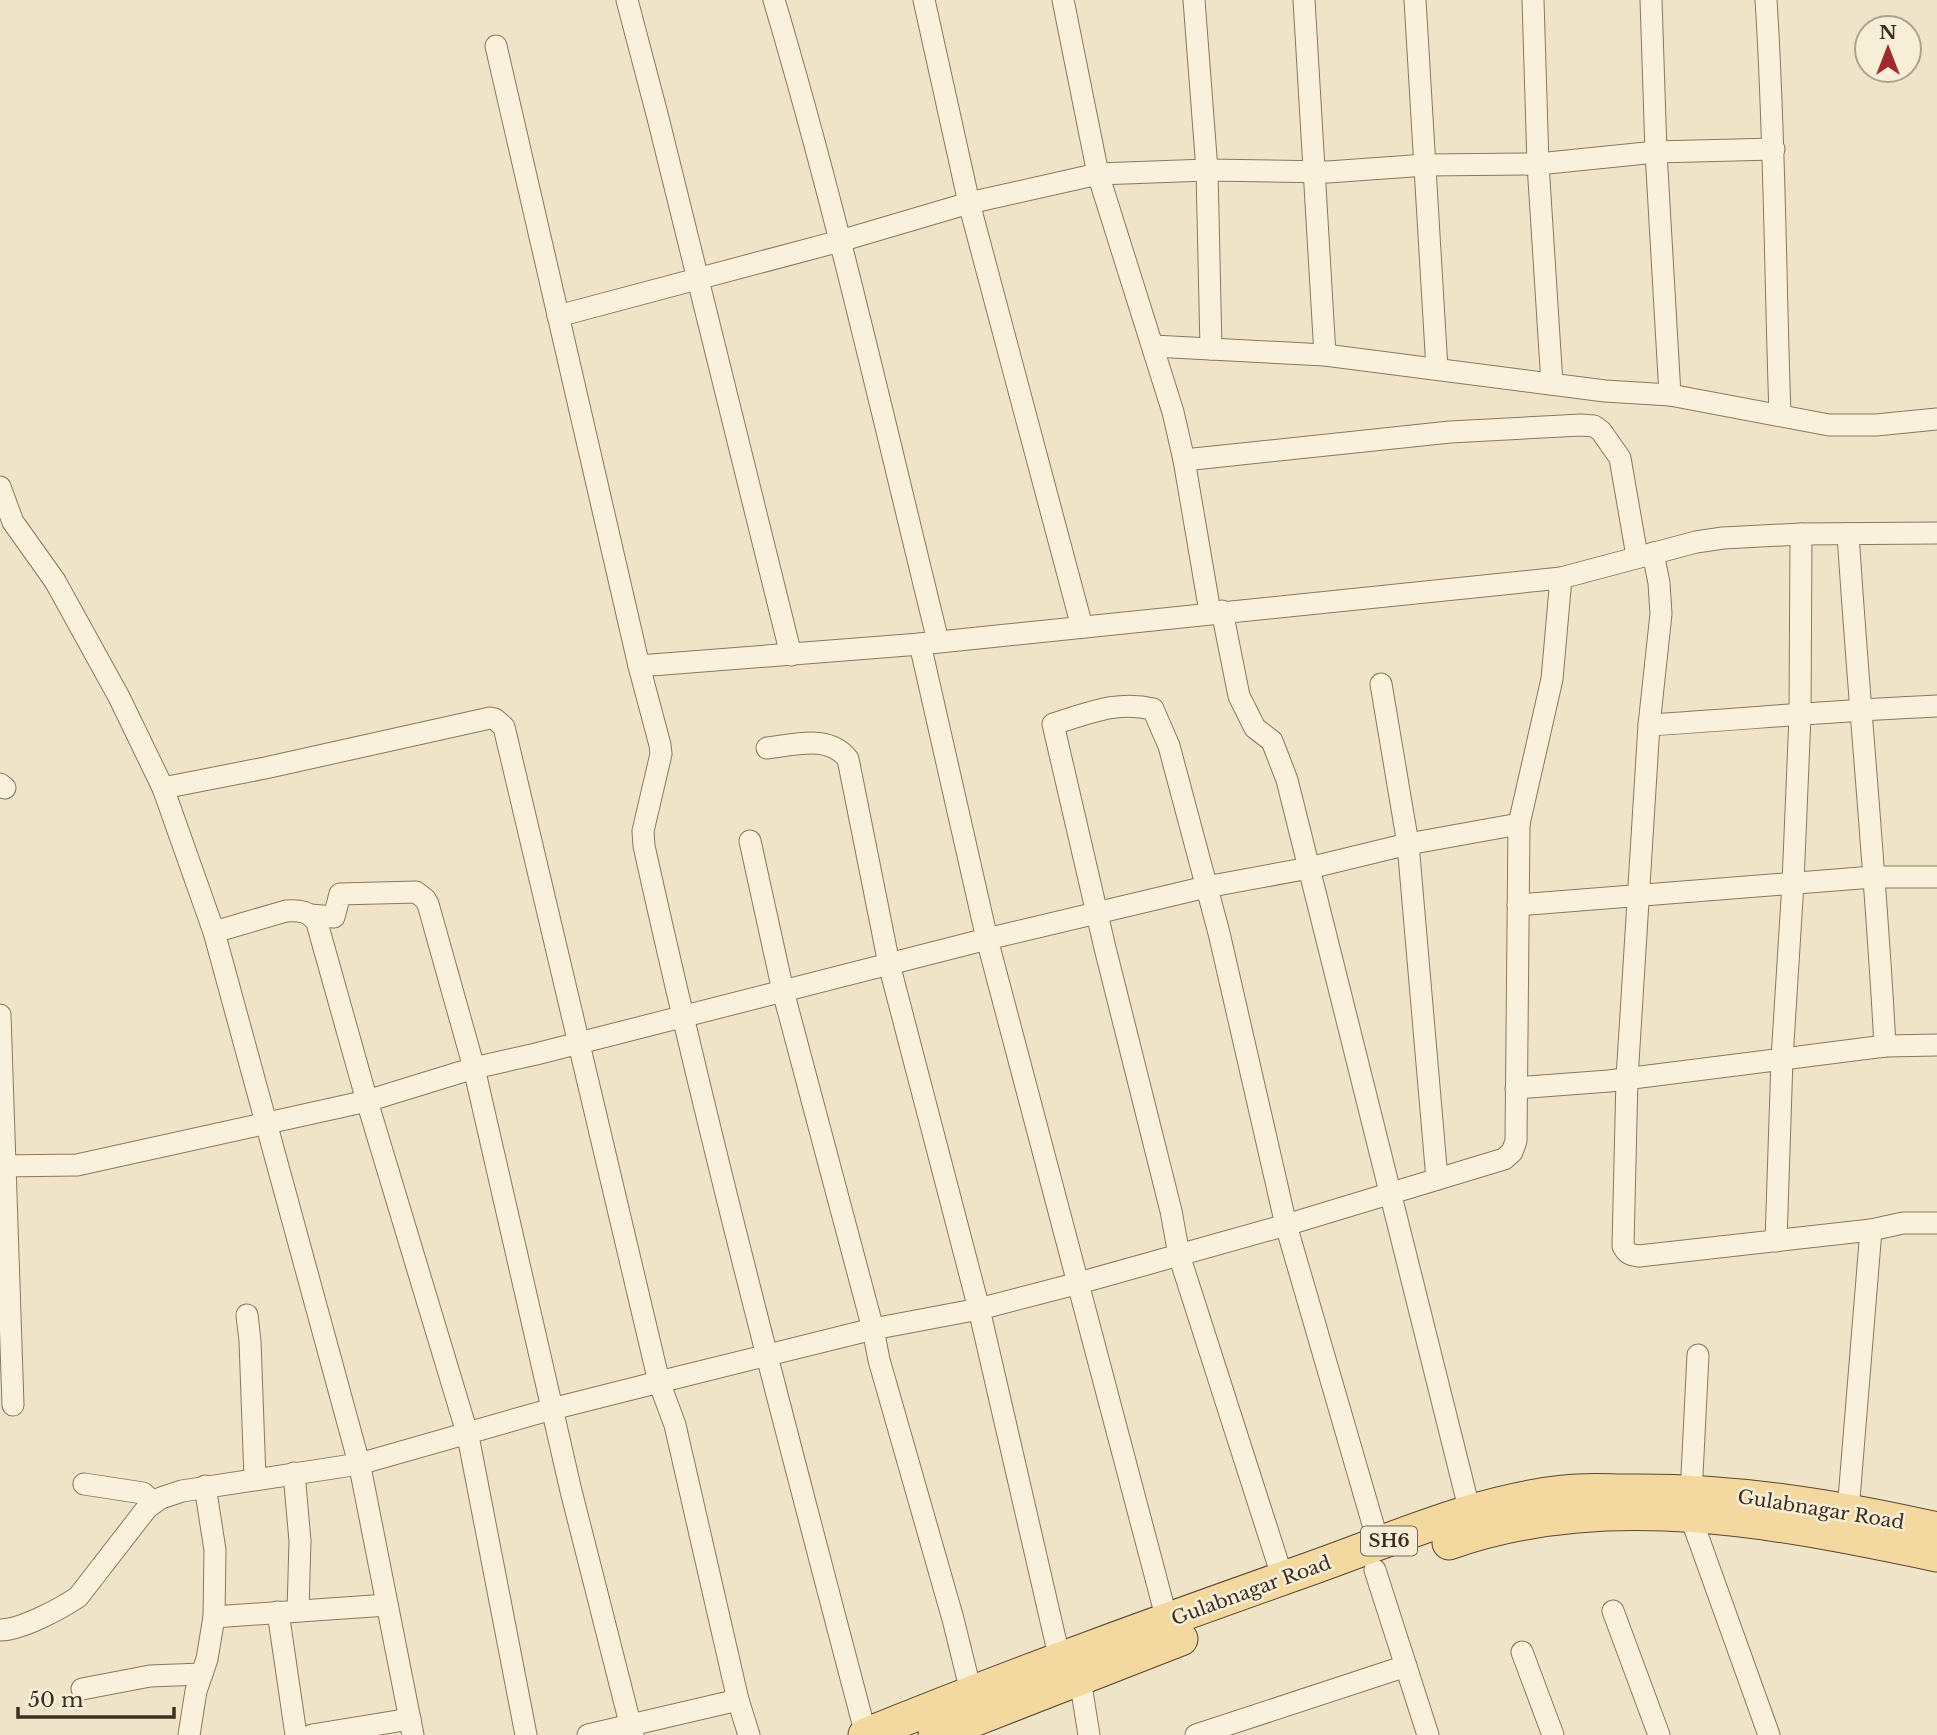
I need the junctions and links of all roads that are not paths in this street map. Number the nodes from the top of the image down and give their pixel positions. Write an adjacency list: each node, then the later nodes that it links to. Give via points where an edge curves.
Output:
1 (626, 0): 21 (street)
2 (774, 0): 20 (street)
3 (923, 0): 19 (street)
4 (1063, 0): 18 (street)
5 (1194, 0): 16 (street)
6 (1304, 0): 17 (street)
7 (1415, 0): 15 (street)
8 (1533, 0): 14 (street)
9 (1651, 0): 13 (street)
10 (1766, 0): 12 (street)
11 (496, 46): 22 (street)
12 (1774, 149): 13 (street); 30 (street)
13 (1656, 152): 14 (street); 29 (street)
14 (1538, 164): 15 (street); 27 (street)
15 (1426, 165): 17 (street); 26 (street)
16 (1207, 170): 17 (street); 18 (street); 24 (street)
17 (1315, 171): 25 (street)
18 (1098, 174): 19 (street); 23 (street)
19 (969, 203): 20 (street); 41 (street)
20 (840, 240): 21 (street); 42 (street)
21 (697, 277): 22 (street); 43 (street)
22 (558, 316): 44 (street)
23 (1153, 346): 24 (street); 33 (street)
24 (1210, 349): 25 (street)
25 (1325, 355): 26 (street)
26 (1437, 369): 27 (street)
27 (1552, 384): 28 (street)
28 (1605, 391): 29 (street); 32 (street)
29 (1670, 395): 30 (street)
30 (1780, 414): 31 (street, via 1829,425)
31 (1937, 419)
32 (1594, 426): 33 (street, via 1450,432); 38 (street, via 1611,441 1620,458)
33 (1184, 460): 40 (street)
34 (0, 487): 51 (street, via 13,522 55,581)
35 (1937, 533): 37 (street)
36 (1801, 534): 37 (street); 38 (street, via 1708,540); 48 (street)
37 (1848, 534): 47 (street)
38 (1645, 555): 39 (street); 49 (street, via 1659,583 1661,614)
39 (1561, 578): 40 (street); 52 (street, via 1552,679)
40 (1216, 612): 41 (street); 55 (street, via 1239,696 1255,727 1272,741 1287,780)
41 (1082, 627): 42 (street)
42 (929, 642): 43 (street); 65 (street)
43 (791, 655): 44 (street)
44 (639, 666): 69 (street, via 661,754 643,831 644,846)
45 (1381, 684): 54 (street)
46 (1937, 706): 47 (street)
47 (1859, 709): 48 (street); 56 (street)
48 (1800, 716): 49 (street); 58 (street)
49 (1649, 725): 60 (street)
50 (767, 748): 66 (street, via 824,743 839,748 848,759)
51 (163, 788): 64 (street); 70 (street, via 490,718 501,722 507,732)
52 (1519, 824): 54 (street); 61 (street)
53 (750, 841): 67 (street)
54 (1408, 844): 55 (street); 80 (street)
55 (1309, 868): 59 (street); 81 (street)
56 (1873, 877): 57 (street); 58 (street); 72 (street)
57 (1937, 877)
58 (1793, 883): 60 (street); 73 (street)
59 (1206, 887): 62 (street); 62 (street, via 1169,746 1153,709 1121,704 1053,724); 83 (street)
60 (1640, 895): 61 (street); 75 (street)
61 (1518, 905): 76 (street)
62 (1097, 912): 65 (street); 86 (street)
63 (310, 915): 64 (street, via 286,911); 74 (street, via 334,917 340,894 422,895); 77 (street, via 317,923)
64 (214, 932): 78 (street)
65 (987, 939): 66 (street); 87 (street)
66 (889, 964): 67 (street); 88 (street)
67 (783, 991): 69 (street); 90 (street)
68 (0, 1015): 79 (street)
69 (681, 1017): 70 (street); 91 (street)
70 (578, 1043): 74 (street); 93 (street)
71 (1937, 1045): 72 (street)
72 (1885, 1046): 73 (street)
73 (1782, 1059): 75 (street); 85 (street)
74 (474, 1068): 77 (street); 95 (street)
75 (1627, 1078): 76 (street); 85 (street, via 1626,1252 1639,1256)
76 (1516, 1088): 80 (street, via 1516,1141 1509,1156)
77 (367, 1101): 78 (street); 96 (street)
78 (266, 1124): 79 (street, via 77,1165); 97 (street)
79 (2, 1166): 94 (street)
80 (1437, 1179): 81 (street)
81 (1391, 1193): 83 (street); 105 (street)
82 (1937, 1223): 84 (street, via 1903,1223)
83 (1286, 1225): 86 (street); 108 (street)
84 (1871, 1230): 85 (street); 104 (street)
85 (1776, 1241)
86 (1179, 1255): 87 (street); 109 (street)
87 (1079, 1283): 88 (street); 114 (street)
88 (979, 1309): 90 (street); 118 (street)
89 (247, 1315): 99 (street)
90 (873, 1329): 91 (street); 121 (street)
91 (765, 1355): 93 (street); 131 (street)
92 (1698, 1355): 103 (street)
93 (659, 1382): 95 (street); 122 (street, via 675,1425)
94 (13, 1405)
95 (552, 1409): 96 (street); 124 (street)
96 (467, 1433): 97 (street); 128 (street)
97 (359, 1464): 98 (street); 110 (street)
98 (294, 1473): 99 (street); 112 (street, via 300,1541)
99 (255, 1479): 101 (street)
100 (84, 1484): 102 (street, via 144,1493)
101 (205, 1486): 102 (street); 113 (street, via 215,1550)
102 (153, 1502): 115 (street, via 78,1597 14,1628)
103 (1691, 1503): 104 (main road, Gulabnagar Road / SH6, via 1752,1496); 105 (main road, Gulabnagar Road / SH6, via 1567,1491); 107 (main road, Gulabnagar Road / SH6); 108 (main road, Gulabnagar Road / SH6, via 1646,1512 1543,1519); 138 (street)
104 (1849, 1511): 106 (main road, Gulabnagar Road / SH6)
105 (1470, 1512): 108 (main road, Gulabnagar Road / SH6)
106 (1937, 1529)
107 (1937, 1555)
108 (1377, 1558): 109 (main road, Gulabnagar Road / SH6); 117 (street); 118 (main road, Gulabnagar Road / SH6, via 1256,1611)
109 (1283, 1578): 114 (main road, Gulabnagar Road / SH6)
110 (387, 1605): 112 (street); 123 (street)
111 (1613, 1611): 137 (street)
112 (288, 1612): 113 (street); 126 (street)
113 (214, 1616): 119 (street)
114 (1167, 1620): 118 (main road, Gulabnagar Road / SH6)
115 (0, 1630)
116 (1522, 1652): 136 (street)
117 (1405, 1666): 134 (street); 135 (street)
118 (1070, 1670): 121 (main road, Gulabnagar Road / SH6); 132 (main road, Gulabnagar Road / SH6); 133 (street)
119 (202, 1674): 120 (street, via 150,1676); 125 (street)
120 (82, 1689)
121 (971, 1692): 131 (main road, Gulabnagar Road / SH6)
122 (738, 1700): 124 (street); 130 (street)
123 (411, 1727): 127 (street)
124 (632, 1729): 129 (street)
125 (189, 1735)
126 (296, 1735)
127 (312, 1735)
128 (526, 1735)
129 (588, 1735)
130 (750, 1735)
131 (865, 1735)
132 (935, 1735)
133 (1089, 1735)
134 (1196, 1735)
135 (1428, 1735)
136 (1553, 1735)
137 (1659, 1735)
138 (1769, 1735)

